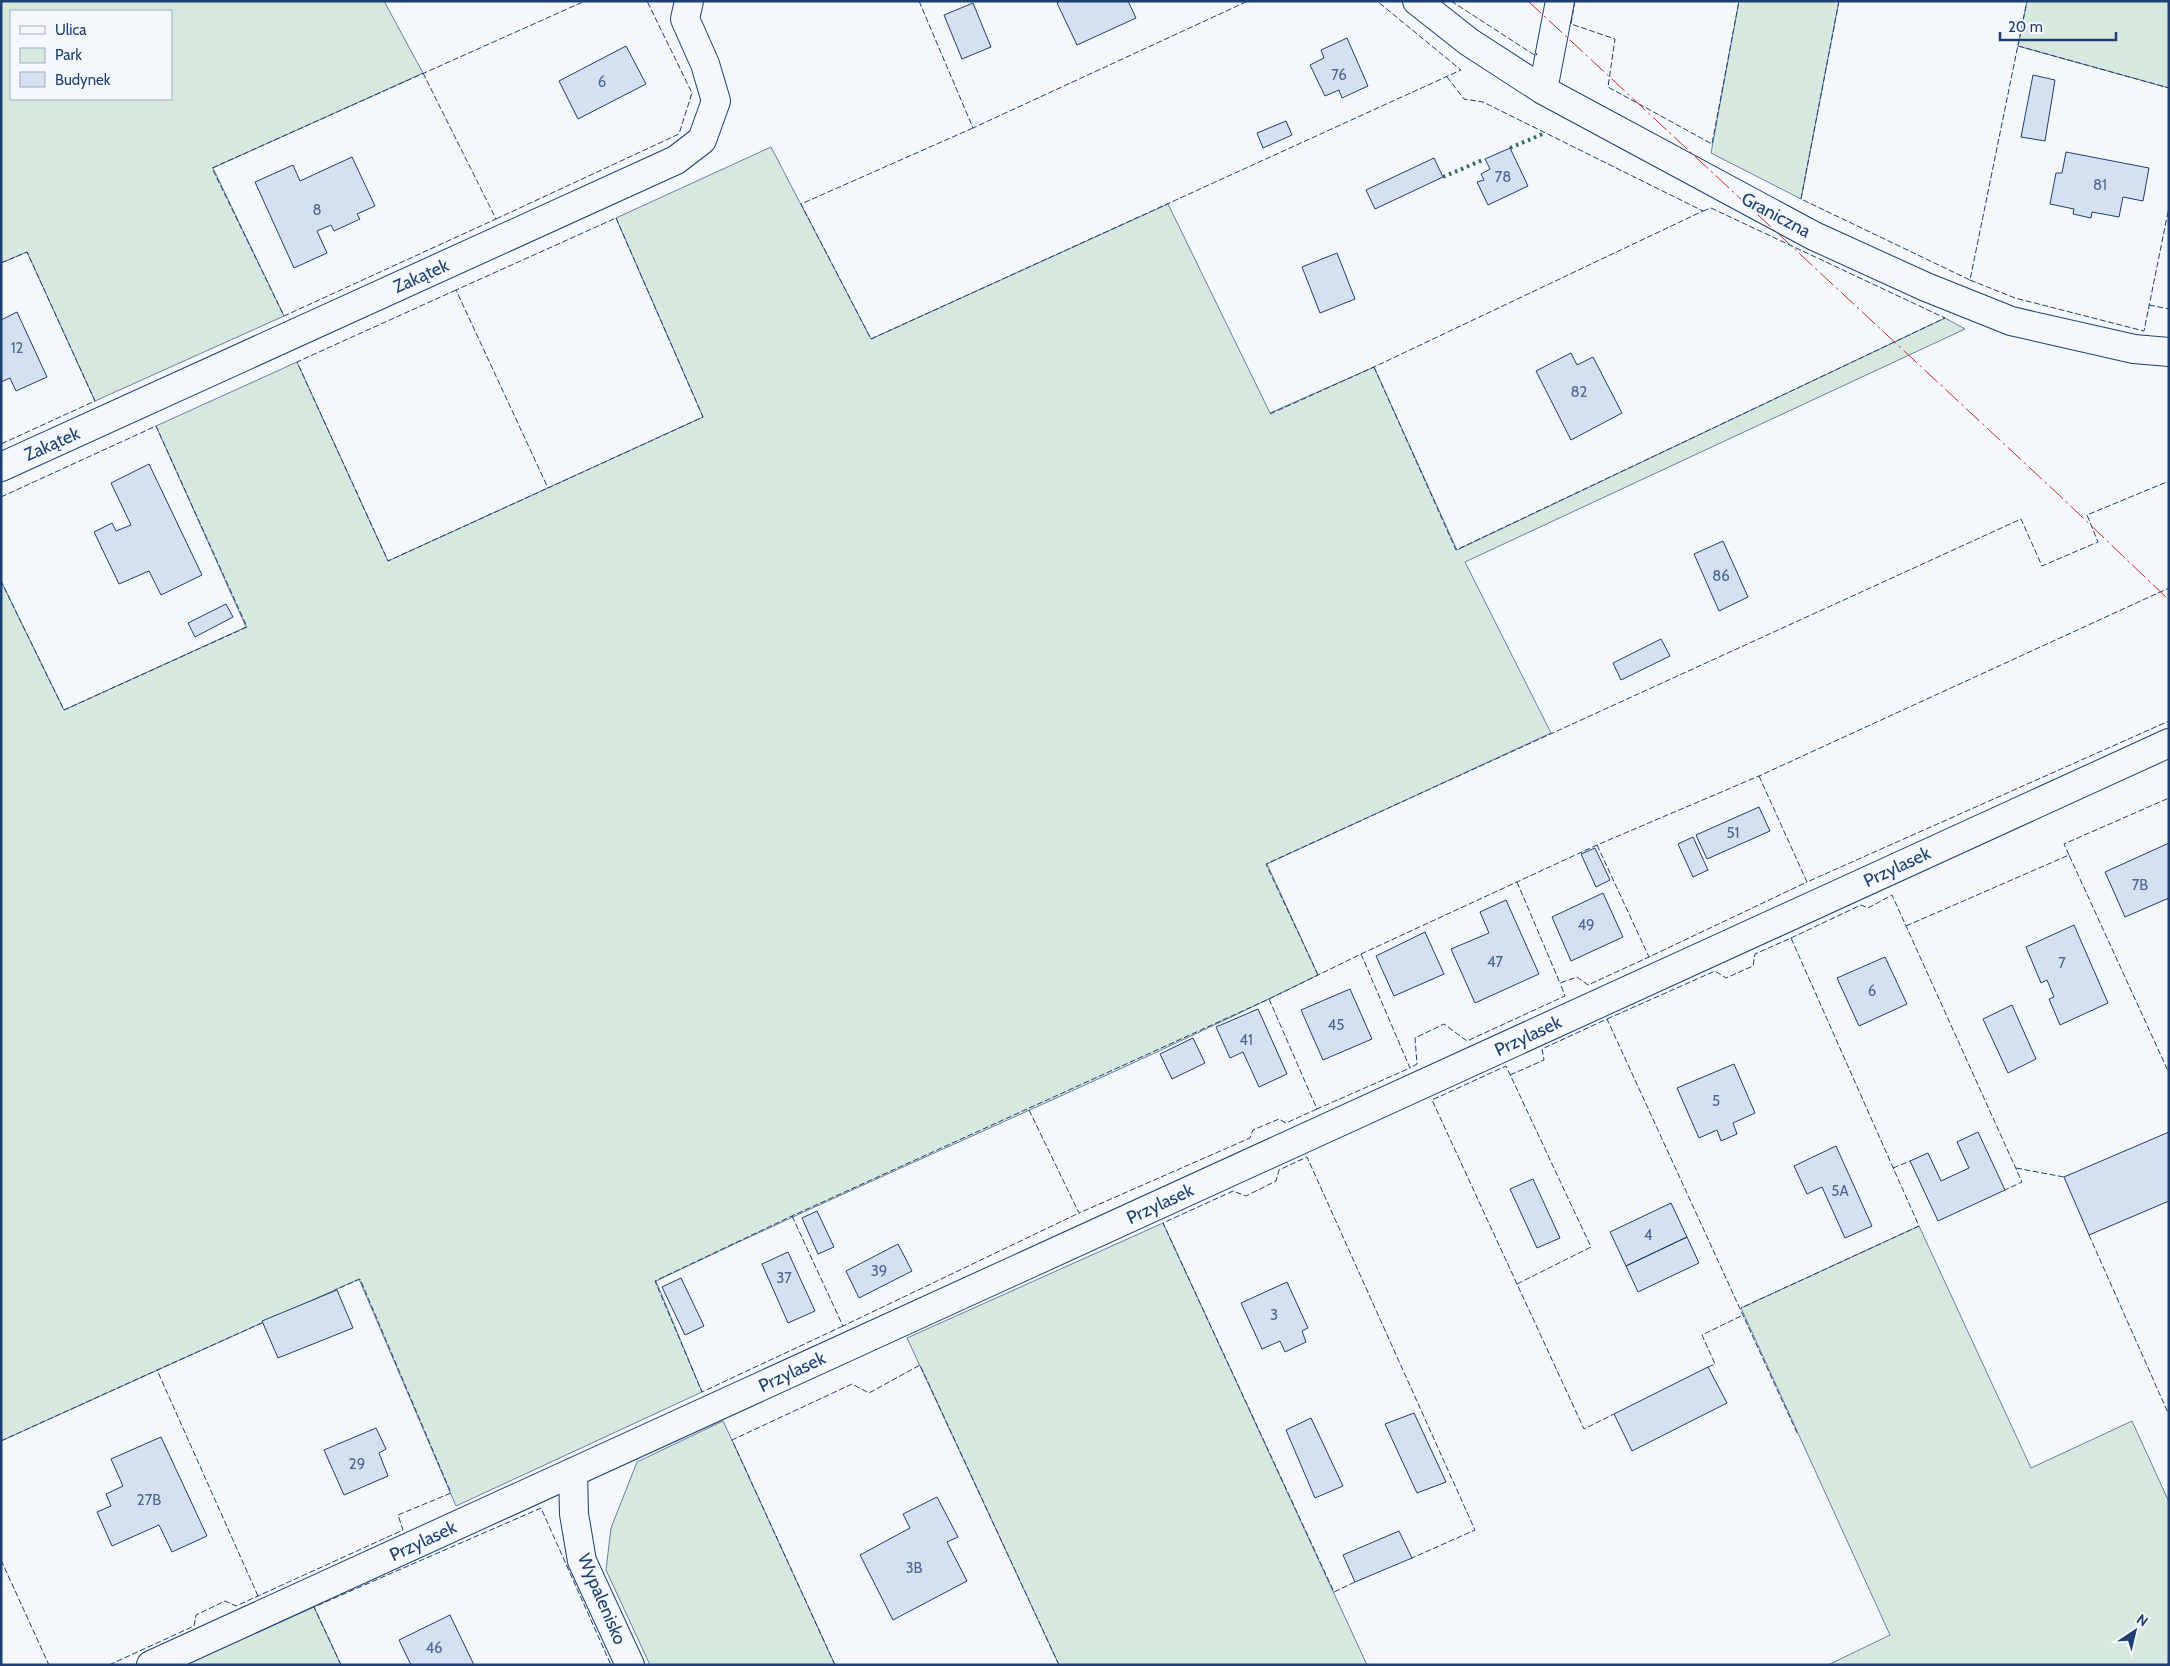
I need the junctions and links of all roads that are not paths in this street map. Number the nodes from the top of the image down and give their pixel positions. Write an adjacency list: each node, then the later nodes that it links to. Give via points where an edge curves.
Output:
1 (689, 1): 6 (street, Zakątek, via 685,19 706,64 716,101 702,140 676,160)
2 (1417, 1): 4 (street, Graniczna, via 1469,42)
3 (1560, 1): 4 (street)
4 (1543, 90): 5 (street, Graniczna, via 1814,236 1926,287 2011,321 2134,349)
5 (2169, 352)
6 (1, 467)
7 (2169, 743): 8 (street, Przylasek)
8 (573, 1472): 9 (street, Przylasek); 10 (street, Wypalenisko, via 574,1514 582,1561)
9 (151, 1665)
10 (630, 1665)

